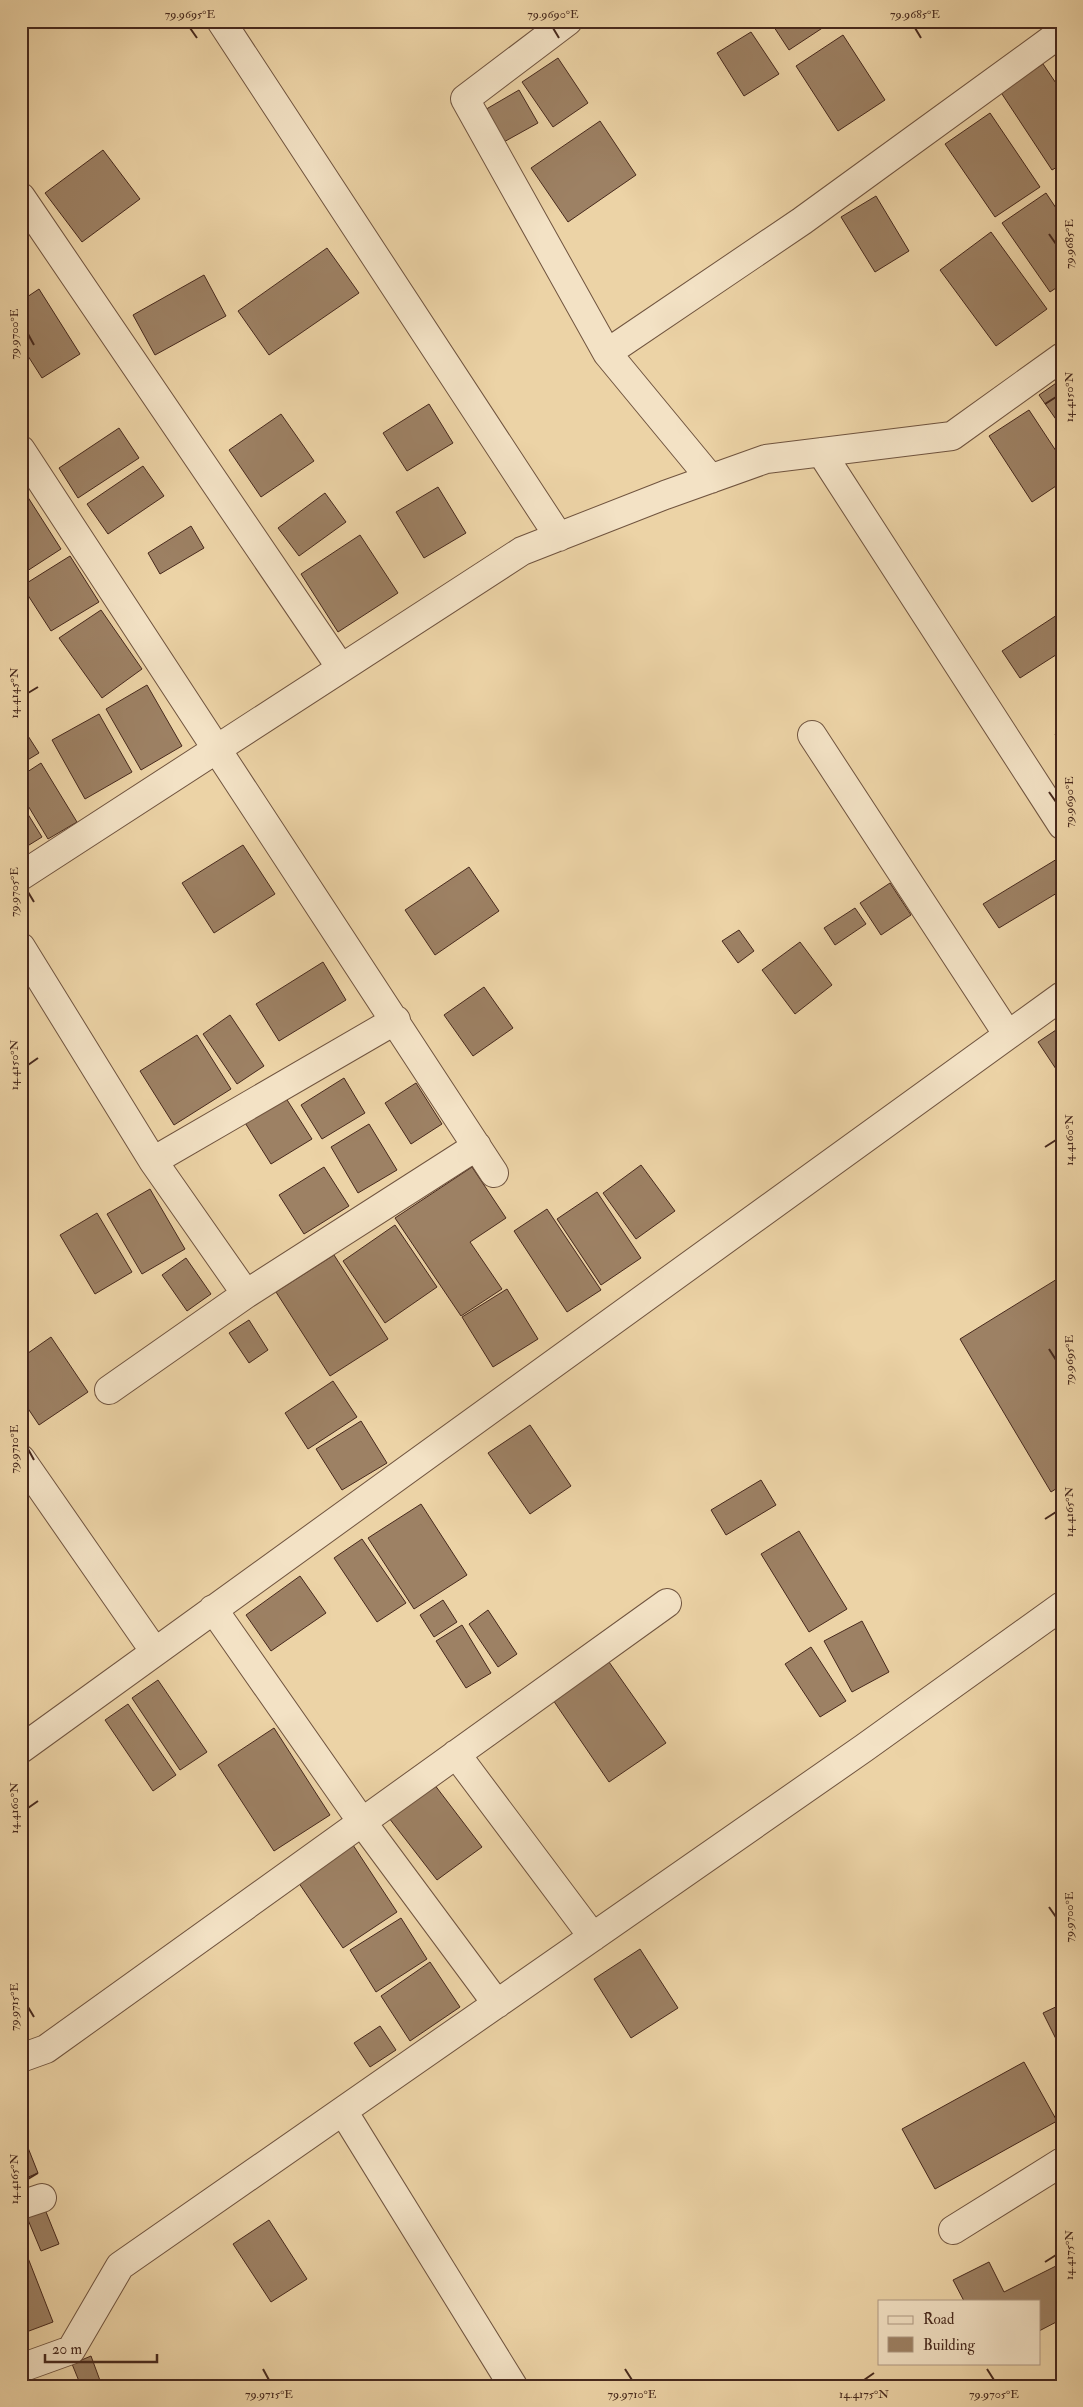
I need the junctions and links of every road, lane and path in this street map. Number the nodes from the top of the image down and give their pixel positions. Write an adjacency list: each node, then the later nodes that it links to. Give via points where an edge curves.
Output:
1 (222, 21): 10 (street)
2 (568, 21): 5 (street, via 465,99)
3 (1062, 32): 5 (street, via 802,221)
4 (21, 197): 11 (street)
5 (607, 353): 9 (street)
6 (1062, 358): 8 (street, via 952,436)
7 (21, 450): 13 (street)
8 (821, 452): 9 (street, via 766,459); 14 (street)
9 (711, 478): 10 (street)
10 (560, 537): 11 (street, via 522,551)
11 (341, 668): 13 (street)
12 (812, 736): 19 (street)
13 (218, 748): 15 (street); 18 (street)
14 (1062, 825)
15 (21, 876)
16 (21, 947): 21 (street)
17 (1062, 996): 19 (street)
18 (396, 1020): 20 (street); 21 (street)
19 (1008, 1035): 28 (street)
20 (478, 1146): 22 (street); 23 (street)
21 (153, 1162): 23 (street)
22 (494, 1173)
23 (246, 1294): 24 (street)
24 (109, 1390)
25 (21, 1459): 29 (street)
26 (667, 1603): 31 (street)
27 (1062, 1606): 33 (street)
28 (213, 1609): 29 (street); 32 (street)
29 (155, 1652): 30 (street)
30 (21, 1748)
31 (456, 1754): 32 (street); 33 (street)
32 (362, 1822): 34 (street); 35 (street, via 46,2049)
33 (593, 1937): 34 (street)
34 (497, 2004): 36 (street)
35 (21, 2058)
36 (343, 2111): 39 (street, via 120,2266 72,2350); 40 (street)
37 (1062, 2162): 38 (street)
38 (953, 2230)
39 (21, 2368)
40 (513, 2386)

